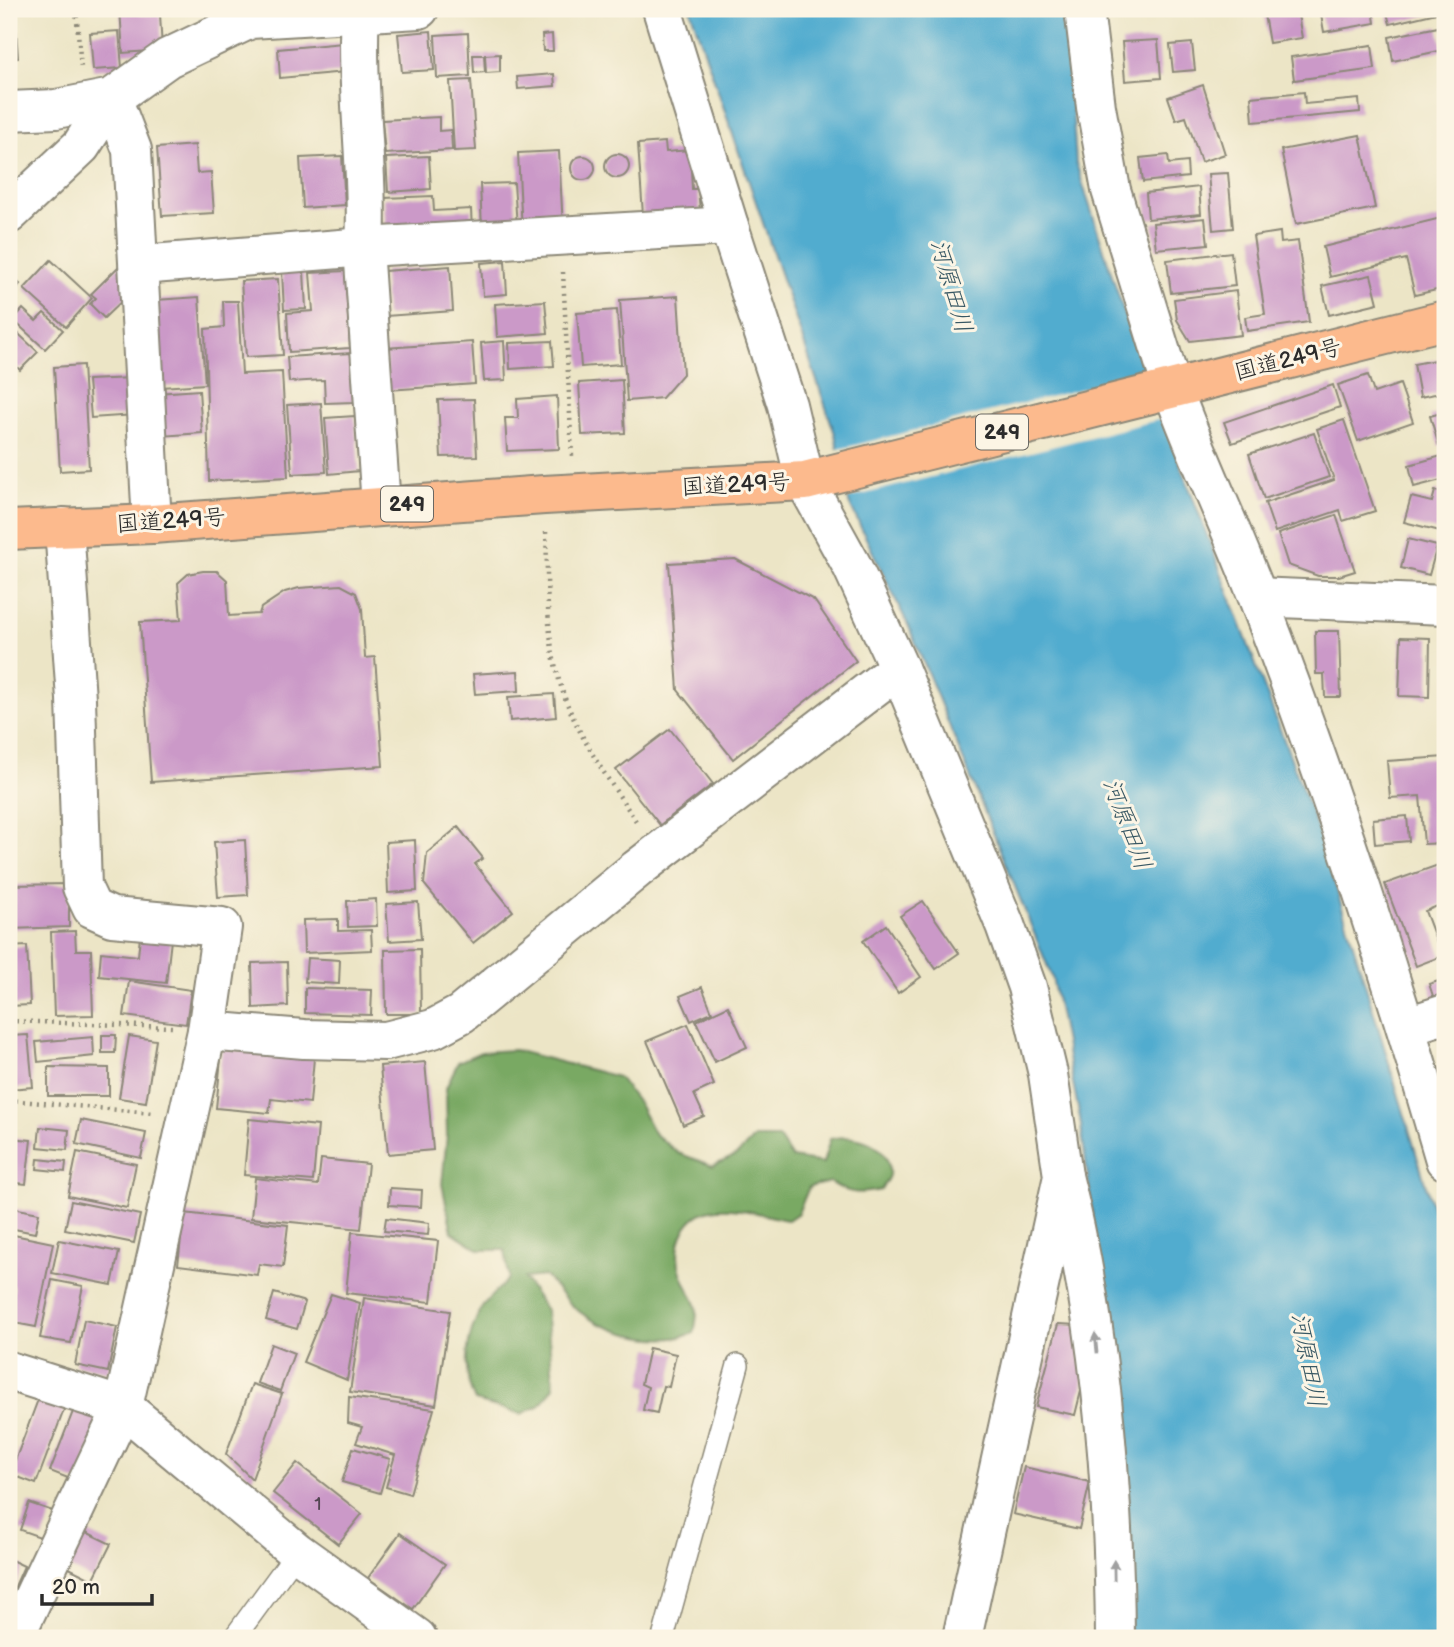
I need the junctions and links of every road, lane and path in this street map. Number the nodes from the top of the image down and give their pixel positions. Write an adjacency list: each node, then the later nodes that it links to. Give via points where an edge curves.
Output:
1 (76, 9): 6 (path)
2 (419, 9): 5 (street)
3 (662, 9): 9 (street)
4 (1084, 9): 14 (street, via 1111,190)
5 (360, 10): 6 (street, via 250,19 167,58); 11 (street)
6 (98, 101): 7 (street); 8 (street, via 81,146); 12 (street, via 132,150)
7 (9, 111)
8 (9, 214)
9 (729, 226): 10 (street); 16 (street, via 787,405)
10 (562, 238): 11 (street); 15 (path)
11 (365, 247): 12 (street); 17 (street)
12 (140, 265): 18 (street)
13 (1445, 320): 14 (highway, 国道249号 / 249)
14 (1169, 389): 16 (highway, 国道249号 / 249); 22 (street)
15 (572, 460)
16 (821, 478): 17 (highway, 国道249号 / 249); 24 (street, via 852,566)
17 (381, 506): 18 (highway, 国道249号 / 249)
18 (152, 524): 19 (highway, 国道249号 / 249)
19 (64, 527): 20 (highway, 国道249号 / 249); 29 (street, via 82,887 92,908 112,917 222,927)
20 (9, 530)
21 (546, 531): 25 (path, via 550,632 557,673 577,724)
22 (1258, 597): 23 (street); 28 (street, via 1314,746)
23 (1445, 605)
24 (899, 668): 25 (street); 33 (street, via 1027,987 1048,1074)
25 (657, 853): 29 (street, via 461,1014 433,1029 386,1041)
26 (1445, 1014): 28 (street)
27 (9, 1021): 29 (path, via 150,1024)
28 (1407, 1026): 32 (street)
29 (207, 1031): 31 (street)
30 (9, 1100): 31 (path)
31 (188, 1117): 36 (street)
32 (1445, 1160)
33 (1063, 1176): 42 (street); 43 (street, one-way to 33, via 1115,1562 1098,1361 1081,1246)
34 (738, 1365): 41 (lane)
35 (9, 1371): 36 (street)
36 (123, 1407): 37 (street); 38 (street)
37 (297, 1552): 39 (lane); 40 (street)
38 (14, 1638)
39 (234, 1638)
40 (418, 1638)
41 (663, 1638)
42 (962, 1638)
43 (1115, 1638)

